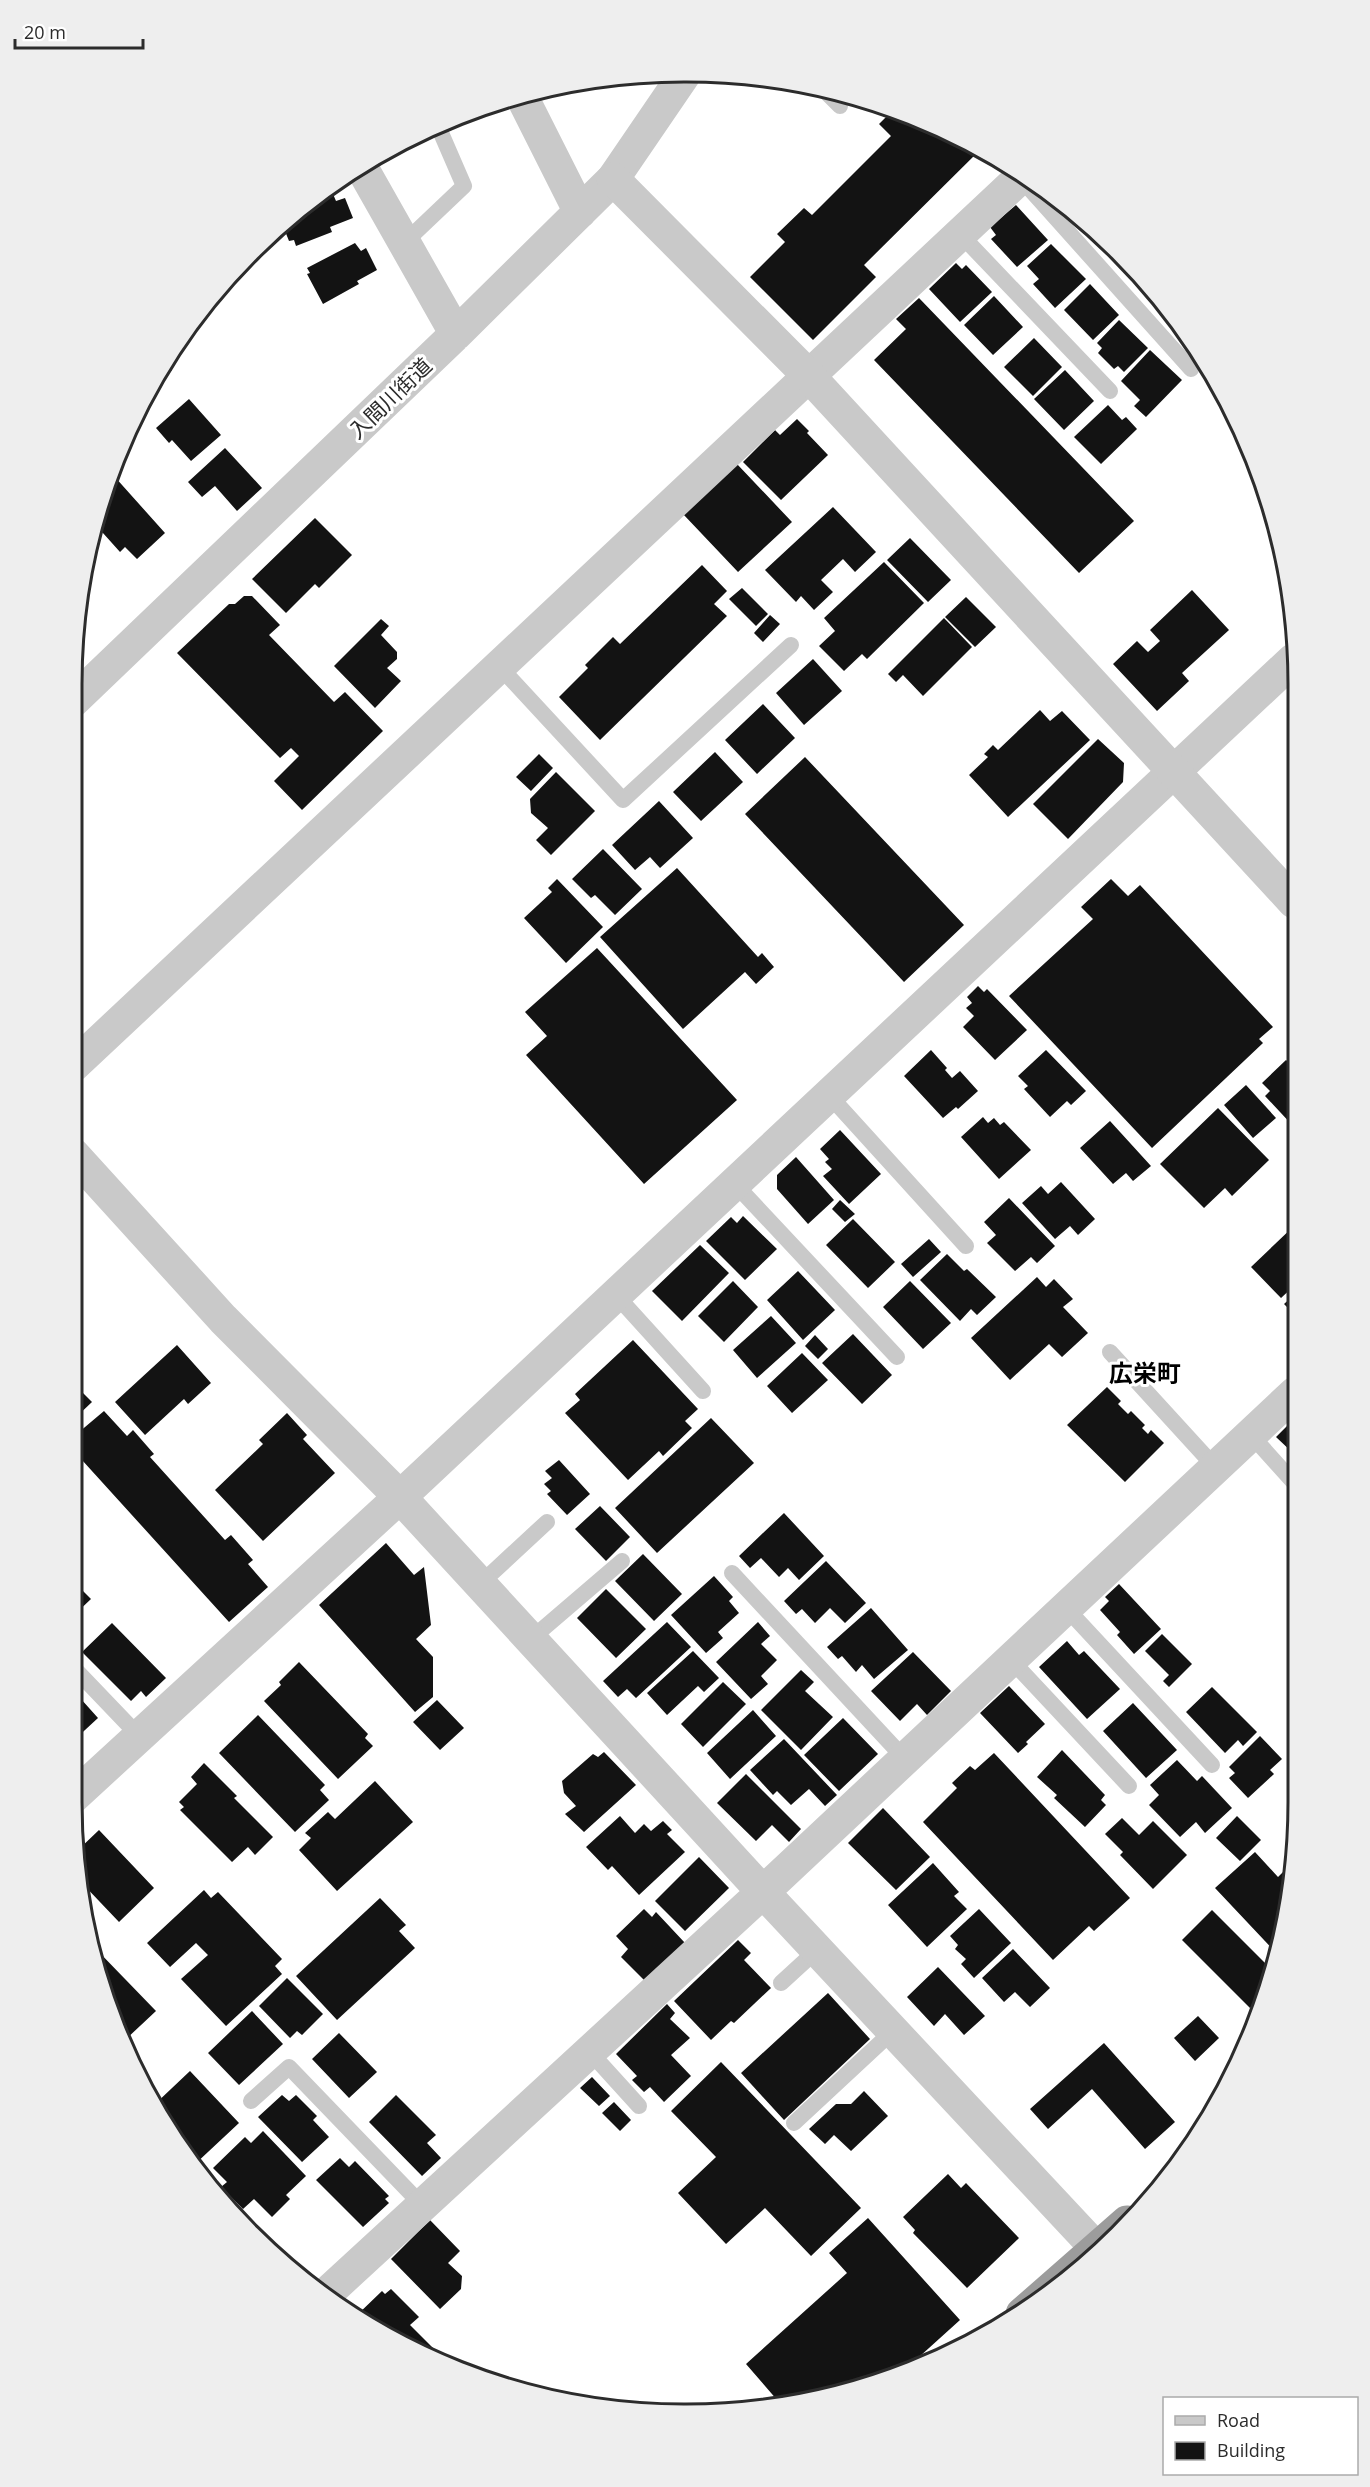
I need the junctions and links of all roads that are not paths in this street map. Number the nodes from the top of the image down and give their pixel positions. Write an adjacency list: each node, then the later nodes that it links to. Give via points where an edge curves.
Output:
1 (679, 82): 7 (street, 入間川街道)
2 (836, 102): 4 (lane)
3 (526, 104): 10 (street)
4 (840, 106)
5 (441, 134): 12 (lane, via 464,186)
6 (366, 174): 12 (street)
7 (613, 179): 10 (street, 入間川街道); 15 (street)
8 (1016, 182): 11 (street)
9 (1040, 198): 14 (lane)
10 (580, 212): 13 (street, 入間川街道)
11 (960, 234): 15 (street); 16 (lane)
12 (404, 243): 13 (street)
13 (456, 334): 20 (street, 入間川街道)
14 (1191, 369)
15 (808, 375): 19 (street); 21 (street)
16 (1110, 391)
17 (791, 645): 19 (lane, via 623,800)
18 (1287, 665): 21 (street)
19 (498, 666): 23 (street)
20 (82, 692)
21 (1172, 770): 22 (street); 24 (street)
22 (1288, 896)
23 (82, 1058)
24 (828, 1094): 26 (street); 27 (lane)
25 (82, 1164): 36 (street, via 223,1319)
26 (734, 1183): 28 (street); 30 (lane)
27 (966, 1246)
28 (615, 1294): 31 (lane); 36 (street)
29 (1110, 1352): 34 (lane)
30 (897, 1356)
31 (703, 1391)
32 (1288, 1400): 33 (street)
33 (1251, 1435): 34 (street); 35 (lane)
34 (1216, 1468): 41 (street)
35 (1288, 1476)
36 (400, 1497): 40 (street); 45 (street)
37 (547, 1522): 40 (lane)
38 (622, 1561): 42 (lane)
39 (732, 1573): 46 (lane)
40 (480, 1584): 42 (street)
41 (1066, 1608): 43 (street); 47 (lane)
42 (531, 1639): 50 (street)
43 (1011, 1660): 46 (street); 48 (lane)
44 (82, 1676): 45 (lane)
45 (139, 1736): 49 (street)
46 (905, 1759): 50 (street)
47 (1212, 1765)
48 (1129, 1786)
49 (82, 1789)
50 (763, 1892): 51 (street); 54 (street)
51 (817, 1950): 52 (lane); 53 (street)
52 (781, 1983)
53 (893, 2031): 57 (lane); 59 (street)
54 (590, 2052): 56 (lane); 58 (street)
55 (251, 2101): 58 (lane, via 289,2067)
56 (639, 2106)
57 (794, 2123)
58 (422, 2205): 60 (street)
59 (1093, 2245)
60 (331, 2289)

